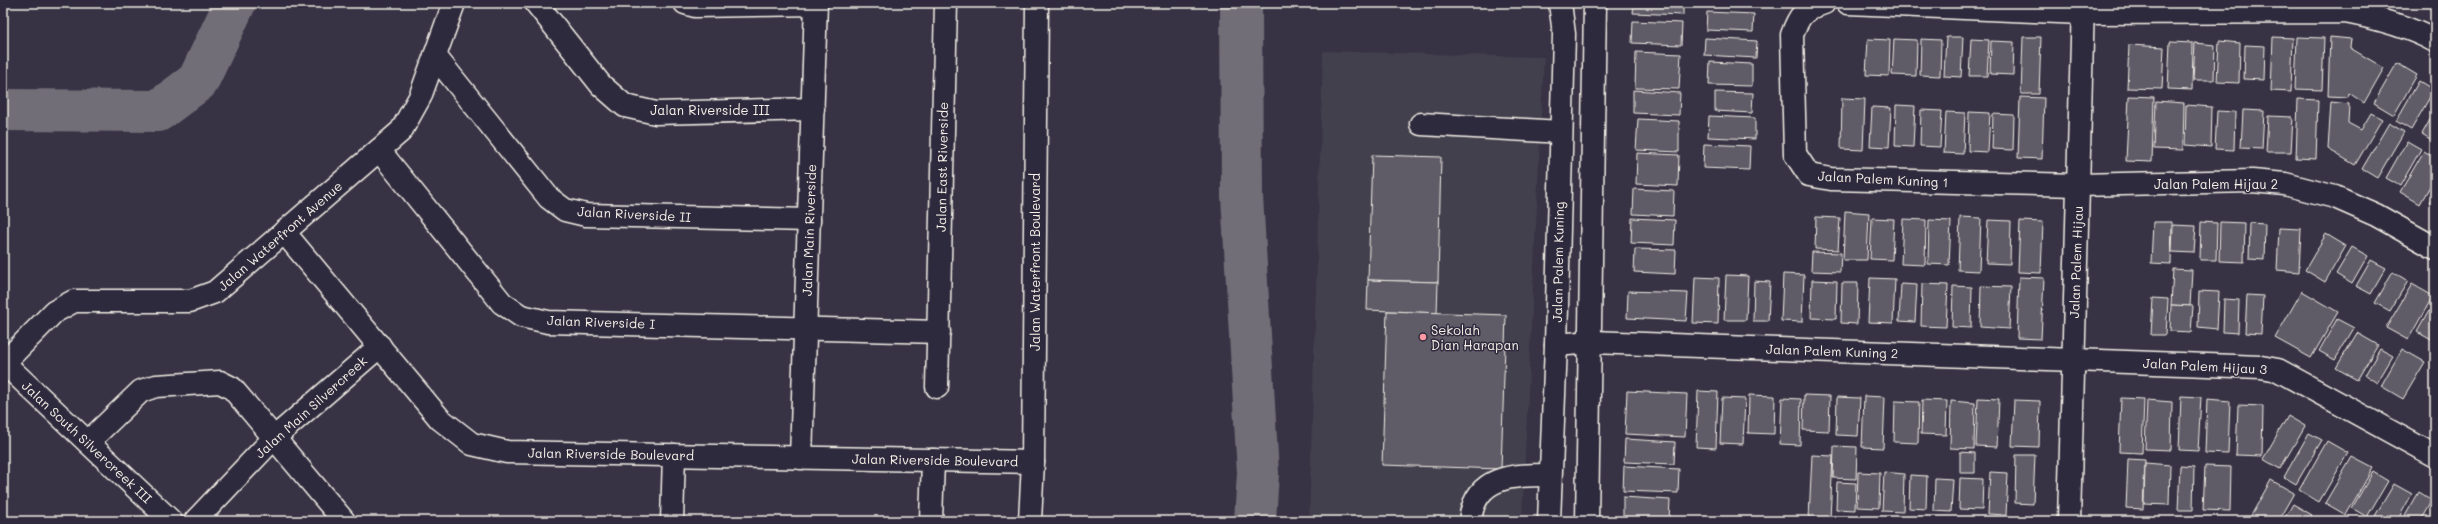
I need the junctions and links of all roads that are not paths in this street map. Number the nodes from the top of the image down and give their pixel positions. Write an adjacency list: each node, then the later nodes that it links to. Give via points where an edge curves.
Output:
1 (454, 3): 13 (street, Jalan Waterfront Avenue)
2 (536, 3): 14 (street, Jalan Riverside III, via 601,85 625,106 656,113)
3 (685, 3): 10 (street, via 696,6)
4 (946, 3): 23 (street, Jalan East Riverside)
5 (1037, 3): 36 (street, Jalan Waterfront Boulevard)
6 (1560, 3): 16 (street, Jalan Palem Kuning, via 1564,34)
7 (1595, 3): 24 (street)
8 (1824, 3): 18 (street, Jalan Palem Kuning 1, via 1809,8 1798,17 1792,35 1794,154 1809,175 1831,180)
9 (1848, 3): 11 (street)
10 (816, 4): 14 (street, Jalan Main Riverside)
11 (2083, 8): 12 (street, via 2345,12 2380,19 2411,29); 18 (street, Jalan Palem Hijau)
12 (2435, 41)
13 (435, 56): 17 (street, Jalan Waterfront Avenue, via 420,97 401,131); 19 (street, Jalan Riverside II, via 549,198 565,210 586,214)
14 (812, 109): 19 (street, Jalan Main Riverside)
15 (1421, 124): 16 (street)
16 (1562, 132): 25 (street, Jalan Palem Kuning)
17 (379, 150): 20 (street, Jalan Waterfront Avenue); 22 (street, Jalan Riverside I, via 502,304 521,316 548,322)
18 (2078, 185): 21 (street, Jalan Palem Hijau 2, via 2252,181 2285,184 2336,197 2376,215); 27 (street, Jalan Palem Hijau)
19 (809, 220): 22 (street, Jalan Main Riverside)
20 (284, 232): 26 (street, Jalan Riverside Boulevard); 28 (street, Jalan Waterfront Avenue, via 215,292 190,301 74,301 54,312)
21 (2435, 248)
22 (806, 328): 23 (street); 34 (street, Jalan Main Riverside)
23 (939, 332): 29 (street, Jalan East Riverside)
24 (1592, 342): 25 (street, Jalan Palem Kuning 2); 27 (street, Jalan Palem Kuning 2); 46 (street)
25 (1556, 345): 37 (street, Jalan Palem Kuning)
26 (380, 346): 30 (street, Jalan Main Silvercreek); 32 (street, Jalan Riverside Boulevard, via 440,419 472,444 507,452)
27 (2073, 360): 33 (street, Jalan Palem Hijau 3, via 2261,367 2278,370); 47 (street, Jalan Palem Hijau)
28 (4, 364): 31 (street, Jalan South Silvercreek III)
29 (937, 387)
30 (274, 438): 31 (street, via 232,388 220,382 156,386 141,391); 39 (street, Jalan Main Silvercreek); 40 (street)
31 (88, 442): 38 (street, Jalan South Silvercreek III)
32 (674, 455): 34 (street, Jalan Riverside Boulevard); 41 (street)
33 (2435, 456)
34 (802, 458): 35 (street, Jalan Riverside Boulevard)
35 (933, 460): 36 (street, Jalan Riverside Boulevard); 42 (street)
36 (1034, 462): 43 (street, Jalan Waterfront Boulevard)
37 (1550, 476): 44 (street, via 1522,475 1500,479 1487,486 1471,509); 45 (street, Jalan Palem Kuning)
38 (171, 521)
39 (194, 521)
40 (344, 521)
41 (672, 521)
42 (932, 521)
43 (1030, 521)
44 (1470, 521)
45 (1548, 521)
46 (1587, 521)
47 (2069, 521)

